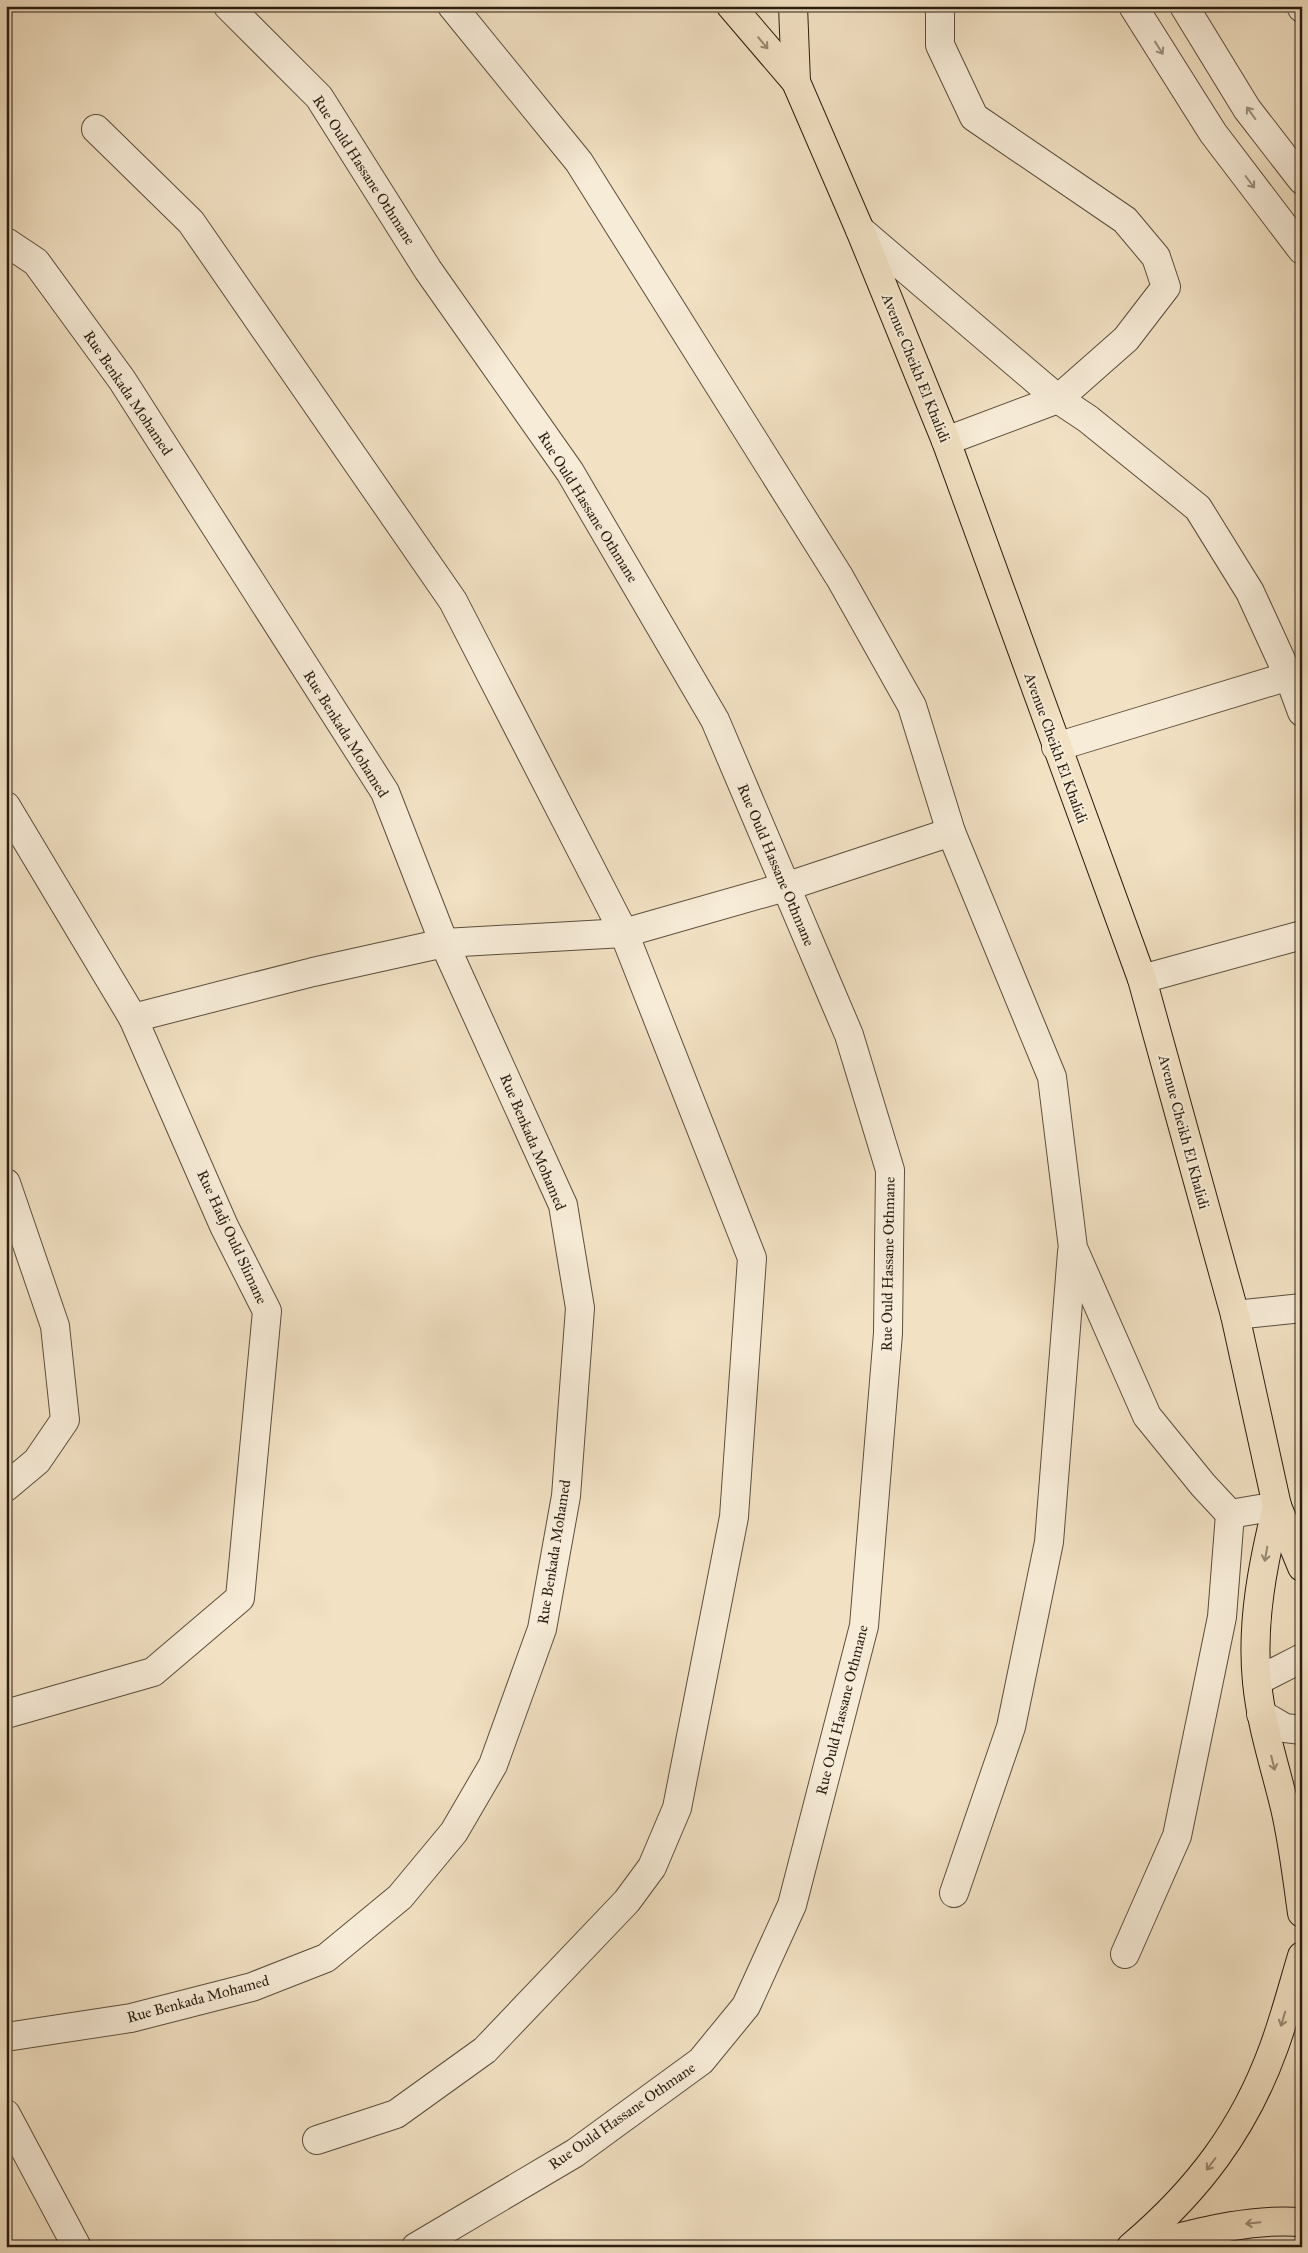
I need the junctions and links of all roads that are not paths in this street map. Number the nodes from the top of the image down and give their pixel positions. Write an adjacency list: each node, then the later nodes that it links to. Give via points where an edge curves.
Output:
1 (228, 6): 21 (street, Rue Ould Hassane Othmane, via 319,97 428,270 570,472 715,720)
2 (452, 6): 20 (street, via 579,162 840,578 912,706)
3 (732, 6): 8 (main road, one-way to 8)
4 (794, 6): 8 (main road, Avenue Cheikh El Khalidi)
5 (940, 6): 14 (street, via 940,45 974,117 1125,220 1156,257 1166,287 1126,339)
6 (1134, 6): 13 (street, one-way to 13, via 1213,133)
7 (1184, 6): 10 (street, one-way to 7, via 1247,109)
8 (796, 82): 11 (main road, Avenue Cheikh El Khalidi)
9 (96, 129): 22 (street, via 191,222 453,601)
10 (1302, 180)
11 (860, 230): 14 (street); 15 (main road, Avenue Cheikh El Khalidi)
12 (6, 242): 24 (street, Rue Benkada Mohamed, via 36,262 122,380 385,792)
13 (1302, 250)
14 (1058, 399): 15 (street); 16 (street, via 1088,419 1198,508 1250,592)
15 (946, 441): 18 (main road, Avenue Cheikh El Khalidi)
16 (1295, 674): 17 (street); 18 (street)
17 (1302, 712)
18 (1056, 748): 25 (main road, Avenue Cheikh El Khalidi)
19 (6, 806): 26 (street, Rue Hadj Ould Slimane)
20 (951, 832): 21 (street); 28 (street, via 1052,1077)
21 (785, 887): 22 (street); 49 (street, Rue Ould Hassane Othmane, via 849,1035 890,1170 888,1333 864,1626 792,1905 746,2006 701,2061 574,2153)
22 (624, 933): 24 (street); 46 (street, via 752,1258 734,1517 677,1808 652,1867 627,1902 485,2050 396,2114)
23 (1302, 935): 25 (street)
24 (444, 943): 26 (street, via 313,972); 44 (street, Rue Benkada Mohamed, via 562,1205 580,1308 566,1496 542,1630 494,1766 454,1832 400,1897 326,1958 252,1987 131,2018)
25 (1142, 979): 30 (main road, Avenue Cheikh El Khalidi)
26 (133, 1018): 37 (street, Rue Hadj Ould Slimane, via 224,1226 267,1311 240,1598 153,1672)
27 (6, 1183): 31 (street, via 54,1326 65,1420 37,1461)
28 (1073, 1248): 33 (street, via 1147,1416); 40 (street, via 1049,1542 1011,1727)
29 (1302, 1308): 30 (street)
30 (1235, 1315): 32 (main road, Avenue Cheikh El Khalidi)
31 (6, 1487)
32 (1277, 1506): 33 (street); 34 (main road, Avenue Cheikh El Khalidi); 36 (main road, Avenue Cheikh El Khalidi, one-way to 36, via 1266,1549 1260,1593)
33 (1230, 1514): 42 (street, via 1222,1617 1177,1836)
34 (1302, 1567)
35 (1302, 1658): 36 (street)
36 (1257, 1681): 38 (main road, Avenue Cheikh El Khalidi)
37 (6, 1714)
38 (1261, 1714): 39 (street, via 1285,1728); 41 (main road, Avenue Cheikh El Khalidi, one-way to 41, via 1292,1840)
39 (1302, 1730)
40 (954, 1894)
41 (1302, 1913)
42 (1125, 1954)
43 (1302, 1956): 50 (main road, one-way to 50, via 1274,2047 1238,2124 1189,2193)
44 (6, 2036)
45 (6, 2114): 48 (street)
46 (317, 2140)
47 (1302, 2222): 51 (main road, one-way to 51, via 1242,2224)
48 (77, 2247)
49 (416, 2247)
50 (1131, 2247)
51 (1142, 2247)

